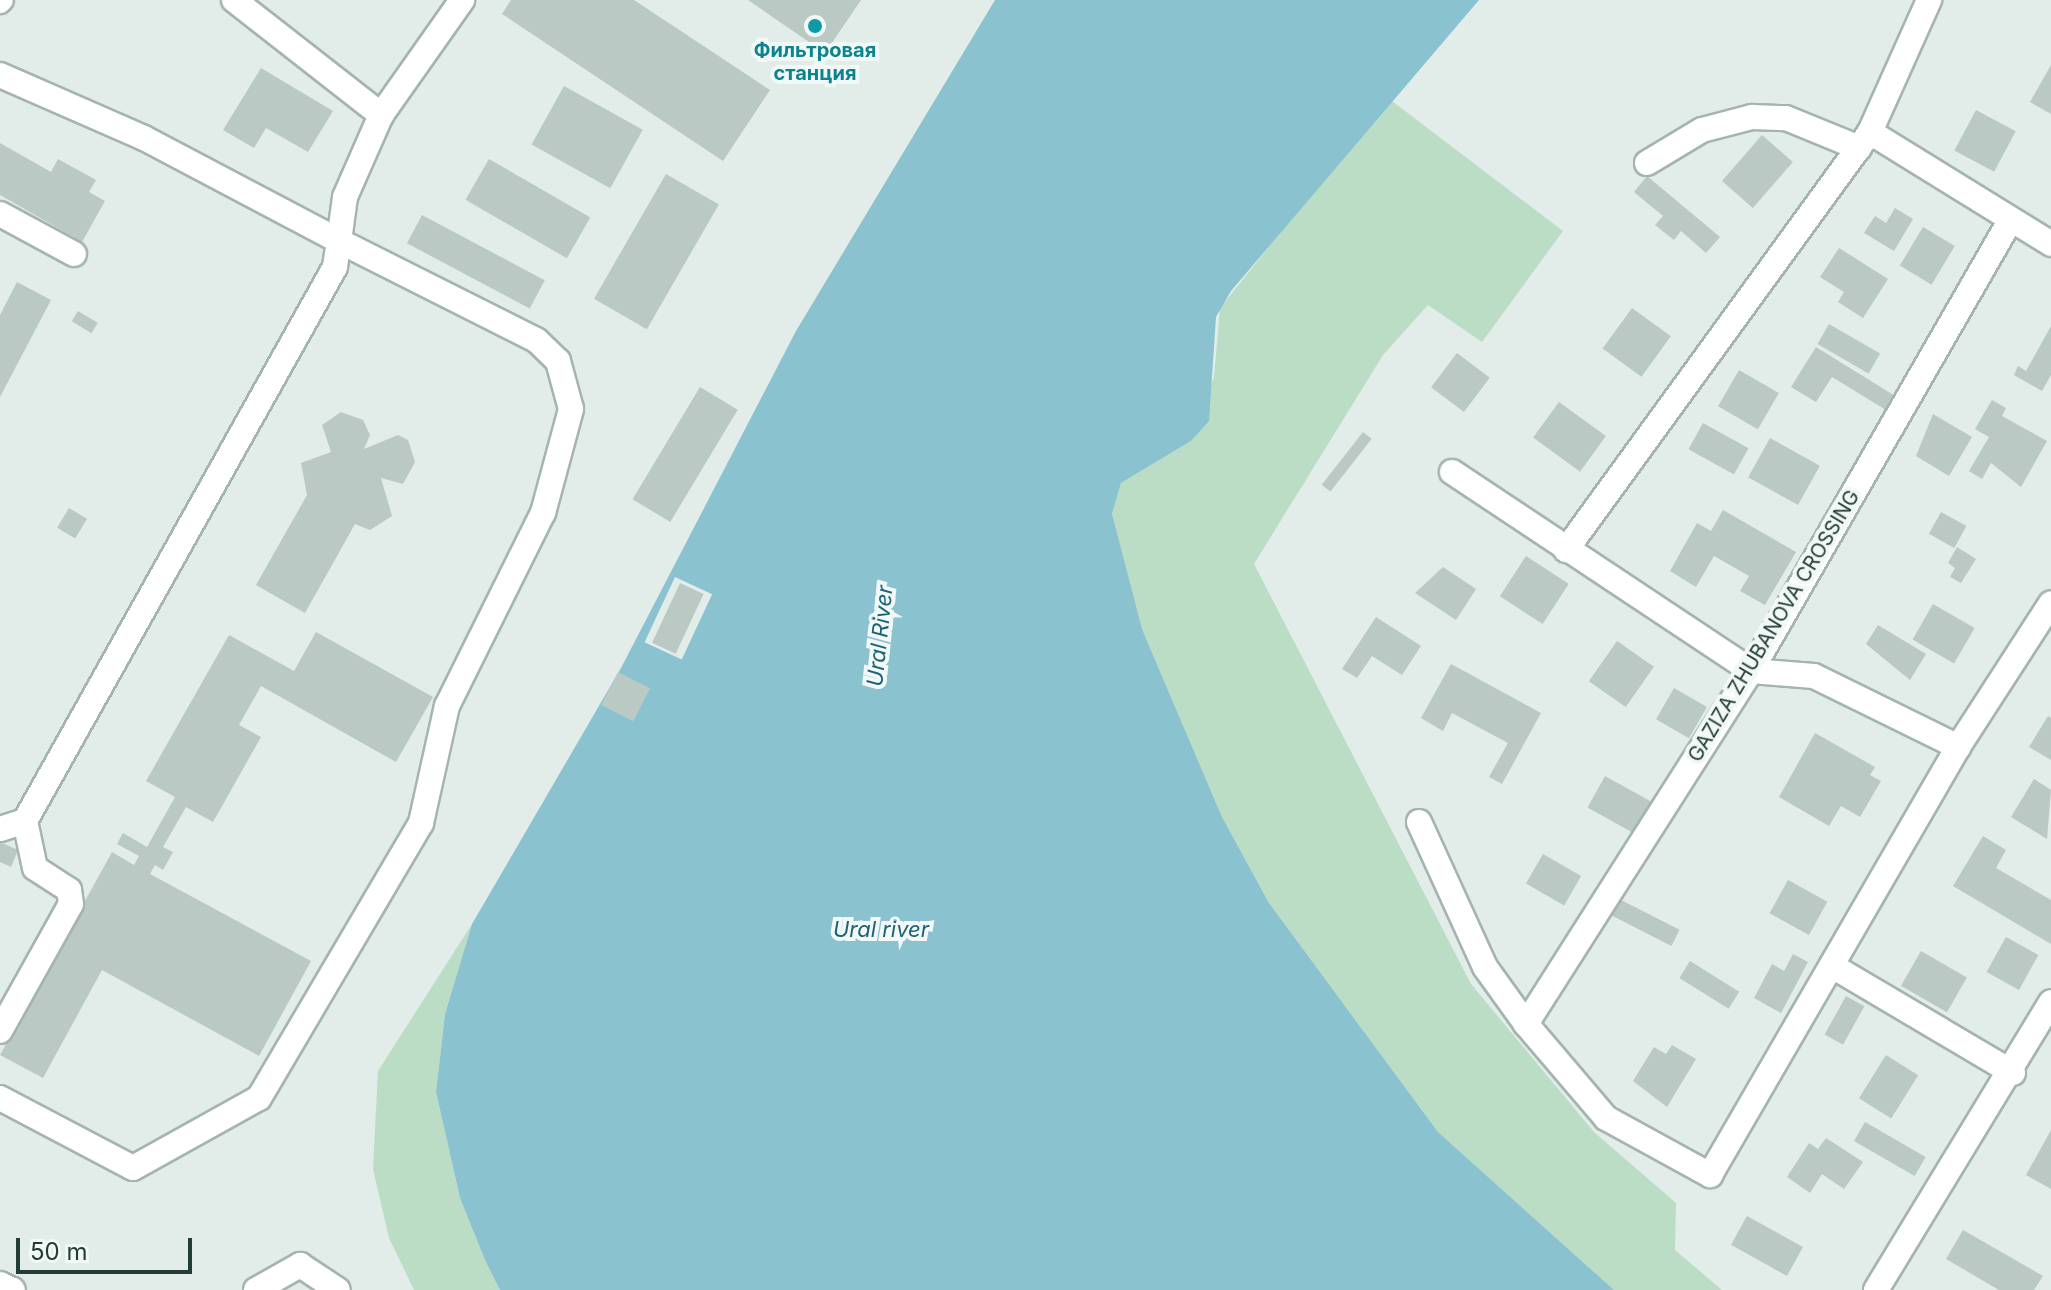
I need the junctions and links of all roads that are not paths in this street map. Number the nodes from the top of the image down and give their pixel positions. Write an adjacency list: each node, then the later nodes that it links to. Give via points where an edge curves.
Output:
1 (234, 0): 5 (street)
2 (1929, 0): 6 (street)
3 (456, 2): 5 (street)
4 (0, 75): 10 (street, via 144,138)
5 (381, 115): 10 (street, via 345,197)
6 (1864, 140): 7 (street, via 1786,118 1752,117 1702,130); 9 (street); 14 (street)
7 (1647, 163)
8 (0, 214): 12 (street)
9 (2010, 221): 11 (street); 16 (street, GAZIZA ZHUBANOVA CROSSING)
10 (339, 241): 18 (street, via 335,267); 26 (street, via 536,340 558,361 571,409 543,513 447,706 421,823 259,1098 133,1168)
11 (2051, 244)
12 (74, 254)
13 (1452, 472): 14 (street)
14 (1566, 550): 16 (street)
15 (2051, 603): 17 (street)
16 (1751, 671): 17 (street, via 1814,676); 23 (street, GAZIZA ZHUBANOVA CROSSING)
17 (1958, 747): 21 (street)
18 (25, 821): 20 (street); 24 (street, via 35,868 69,890 71,904)
19 (1419, 822): 23 (street, via 1485,967)
20 (0, 829)
21 (1834, 967): 23 (street, via 1710,1175 1606,1118); 25 (street)
22 (2051, 1002): 25 (street)
23 (1526, 1024)
24 (0, 1031)
25 (2013, 1073): 31 (street)
26 (0, 1098)
27 (0, 1284): 28 (street)
28 (13, 1290)
29 (256, 1290): 30 (street, via 300,1265)
30 (338, 1290)
31 (1876, 1290)

